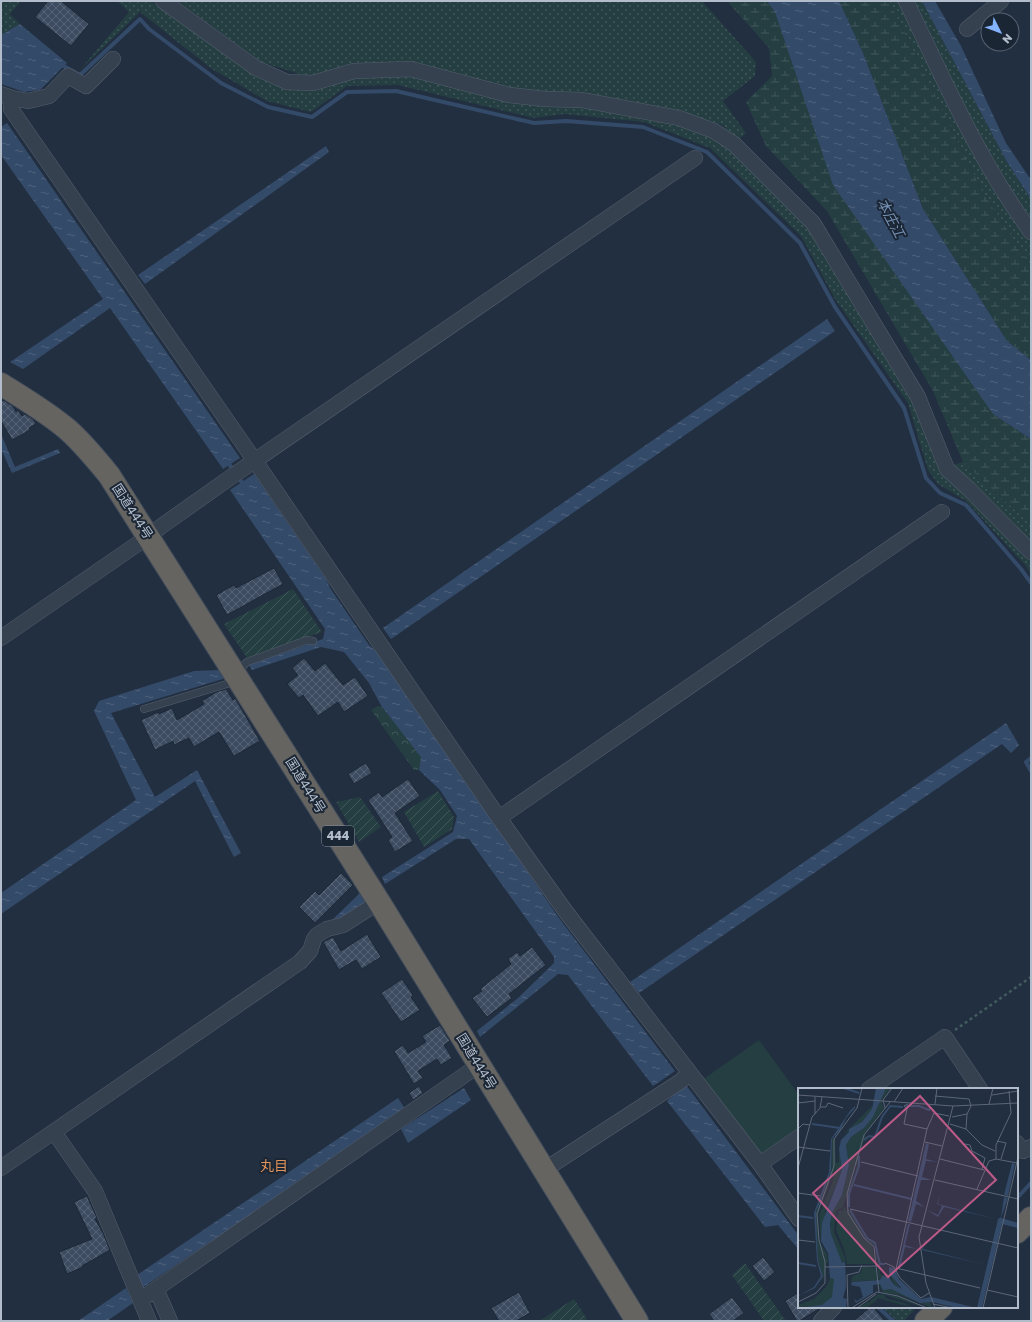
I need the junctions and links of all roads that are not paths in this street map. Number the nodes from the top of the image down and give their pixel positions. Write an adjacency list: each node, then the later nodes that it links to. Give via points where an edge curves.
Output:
1 (163, 1): 13 (street, via 256,68 287,82 313,83 354,71 411,69 509,95 582,100 679,118 714,131 734,144 813,223 918,397 947,469)
2 (906, 1): 8 (street, via 964,121 1016,212)
3 (1001, 1): 4 (street)
4 (968, 29)
5 (113, 59): 6 (street, via 86,86 68,76 49,96)
6 (6, 104): 10 (street)
7 (695, 158): 10 (street)
8 (1031, 232)
9 (1, 384): 12 (highway, 国道444号 / 444, via 61,425 87,449 109,475)
10 (255, 461): 12 (street); 18 (street)
11 (942, 512): 18 (street)
12 (149, 536): 14 (street); 16 (highway, 国道444号 / 444)
13 (1031, 552)
14 (1, 638)
15 (313, 641): 16 (lane, via 307,640 247,662)
16 (236, 674): 17 (lane, via 230,683); 19 (highway, 国道444号 / 444)
17 (144, 709)
18 (499, 818): 21 (street, via 566,912)
19 (379, 902): 20 (highway, 国道444号 / 444); 24 (street, via 343,925 327,928 317,934 310,951 300,962)
20 (479, 1065): 30 (highway, 国道444号 / 444); 34 (street)
21 (689, 1073): 28 (street); 30 (street, via 681,1081)
22 (870, 1088): 23 (street, via 945,1037)
23 (979, 1088)
24 (54, 1132): 29 (street); 35 (street, via 95,1191)
25 (798, 1138): 28 (street)
26 (1018, 1144): 27 (street, via 1023,1151)
27 (1031, 1147)
28 (760, 1164): 31 (street)
29 (1, 1168)
30 (544, 1170): 40 (highway, 国道444号 / 444)
31 (798, 1218)
32 (1031, 1218): 33 (highway)
33 (1018, 1231)
34 (156, 1289): 35 (street); 39 (street)
35 (140, 1300): 38 (street)
36 (833, 1308): 41 (street)
37 (940, 1308): 42 (highway)
38 (148, 1321)
39 (170, 1321)
40 (637, 1321)
41 (822, 1321)
42 (926, 1321)

